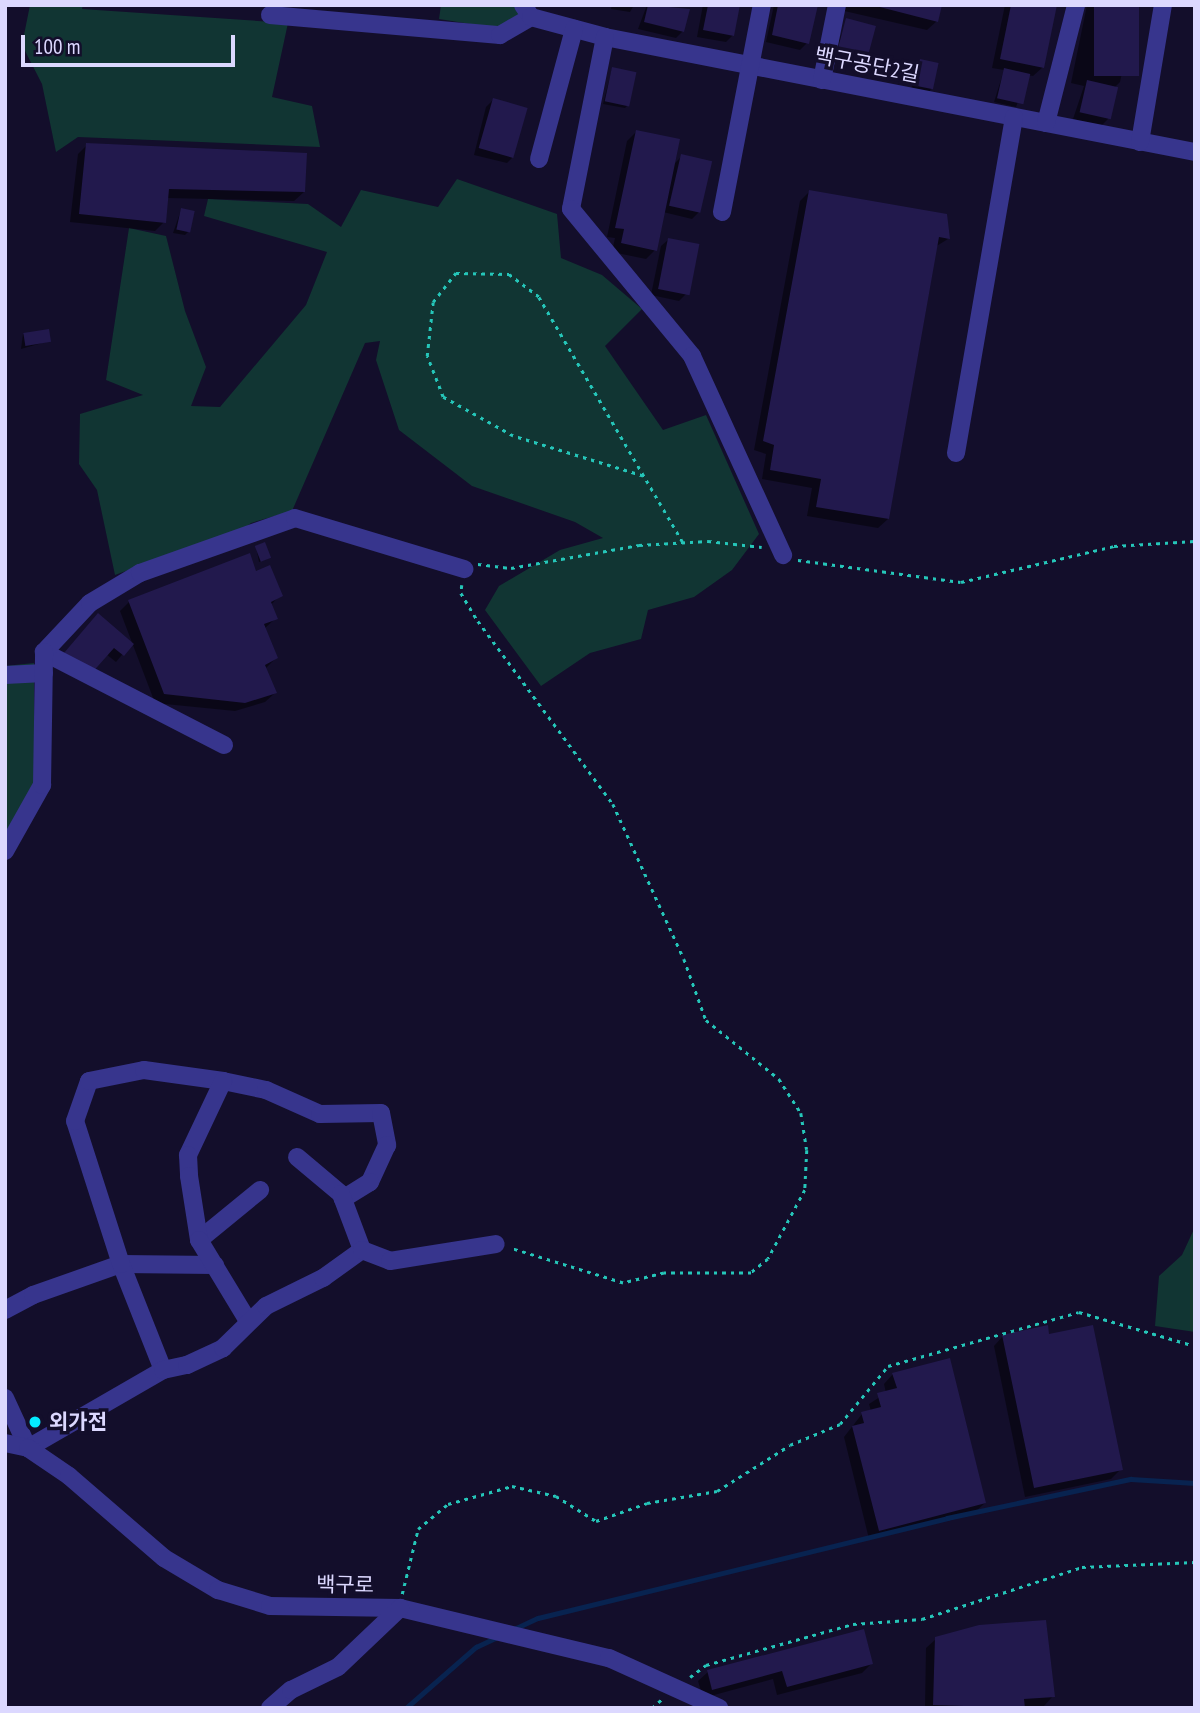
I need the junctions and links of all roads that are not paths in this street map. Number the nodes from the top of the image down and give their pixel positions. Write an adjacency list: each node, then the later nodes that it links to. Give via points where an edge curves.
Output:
1 (762, 5): 9 (street)
2 (837, 5): 10 (street)
3 (1076, 5): 12 (street)
4 (1163, 5): 13 (street)
5 (527, 11): 6 (street, via 500,35); 7 (street, 백구공단2길)
6 (270, 15)
7 (574, 29): 8 (street, 백구공단2길); 15 (street)
8 (606, 37): 9 (street, 백구공단2길); 18 (street, via 571,209 692,356)
9 (750, 65): 10 (street, 백구공단2길); 16 (street)
10 (822, 80): 11 (street, 백구공단2길)
11 (1014, 117): 12 (street, 백구공단2길); 17 (street)
12 (1046, 124): 13 (street, 백구공단2길)
13 (1140, 142): 14 (street, 백구공단2길)
14 (1195, 152)
15 (540, 159)
16 (722, 212)
17 (956, 453)
18 (783, 555)
19 (464, 569): 20 (street, via 295,518 140,573 90,603)
20 (44, 652): 21 (street); 23 (street)
21 (44, 673): 22 (street); 24 (street, via 42,785)
22 (5, 675)
23 (224, 745)
24 (5, 851)
25 (223, 1081): 28 (street, via 266,1090 320,1114 381,1113 387,1145 370,1182); 29 (street, via 188,1155); 32 (street, via 144,1070 89,1081 75,1121)
26 (297, 1157): 28 (street)
27 (260, 1190): 29 (street)
28 (343, 1199): 31 (street)
29 (199, 1240): 33 (street)
30 (496, 1244): 31 (street, via 390,1261)
31 (362, 1250): 35 (street)
32 (121, 1264): 33 (street); 34 (street, via 33,1295); 36 (street)
33 (215, 1265): 35 (street)
34 (5, 1310)
35 (248, 1321): 36 (street, via 223,1348 187,1365)
36 (163, 1370): 39 (street)
37 (5, 1398): 39 (street)
38 (5, 1443): 39 (street, 백구로)
39 (28, 1448): 40 (street, 백구로, via 69,1476 164,1558 218,1591 270,1606)
40 (400, 1608): 41 (street, via 338,1667 291,1690); 42 (street, 백구로, via 609,1658)
41 (270, 1708)
42 (719, 1708)

